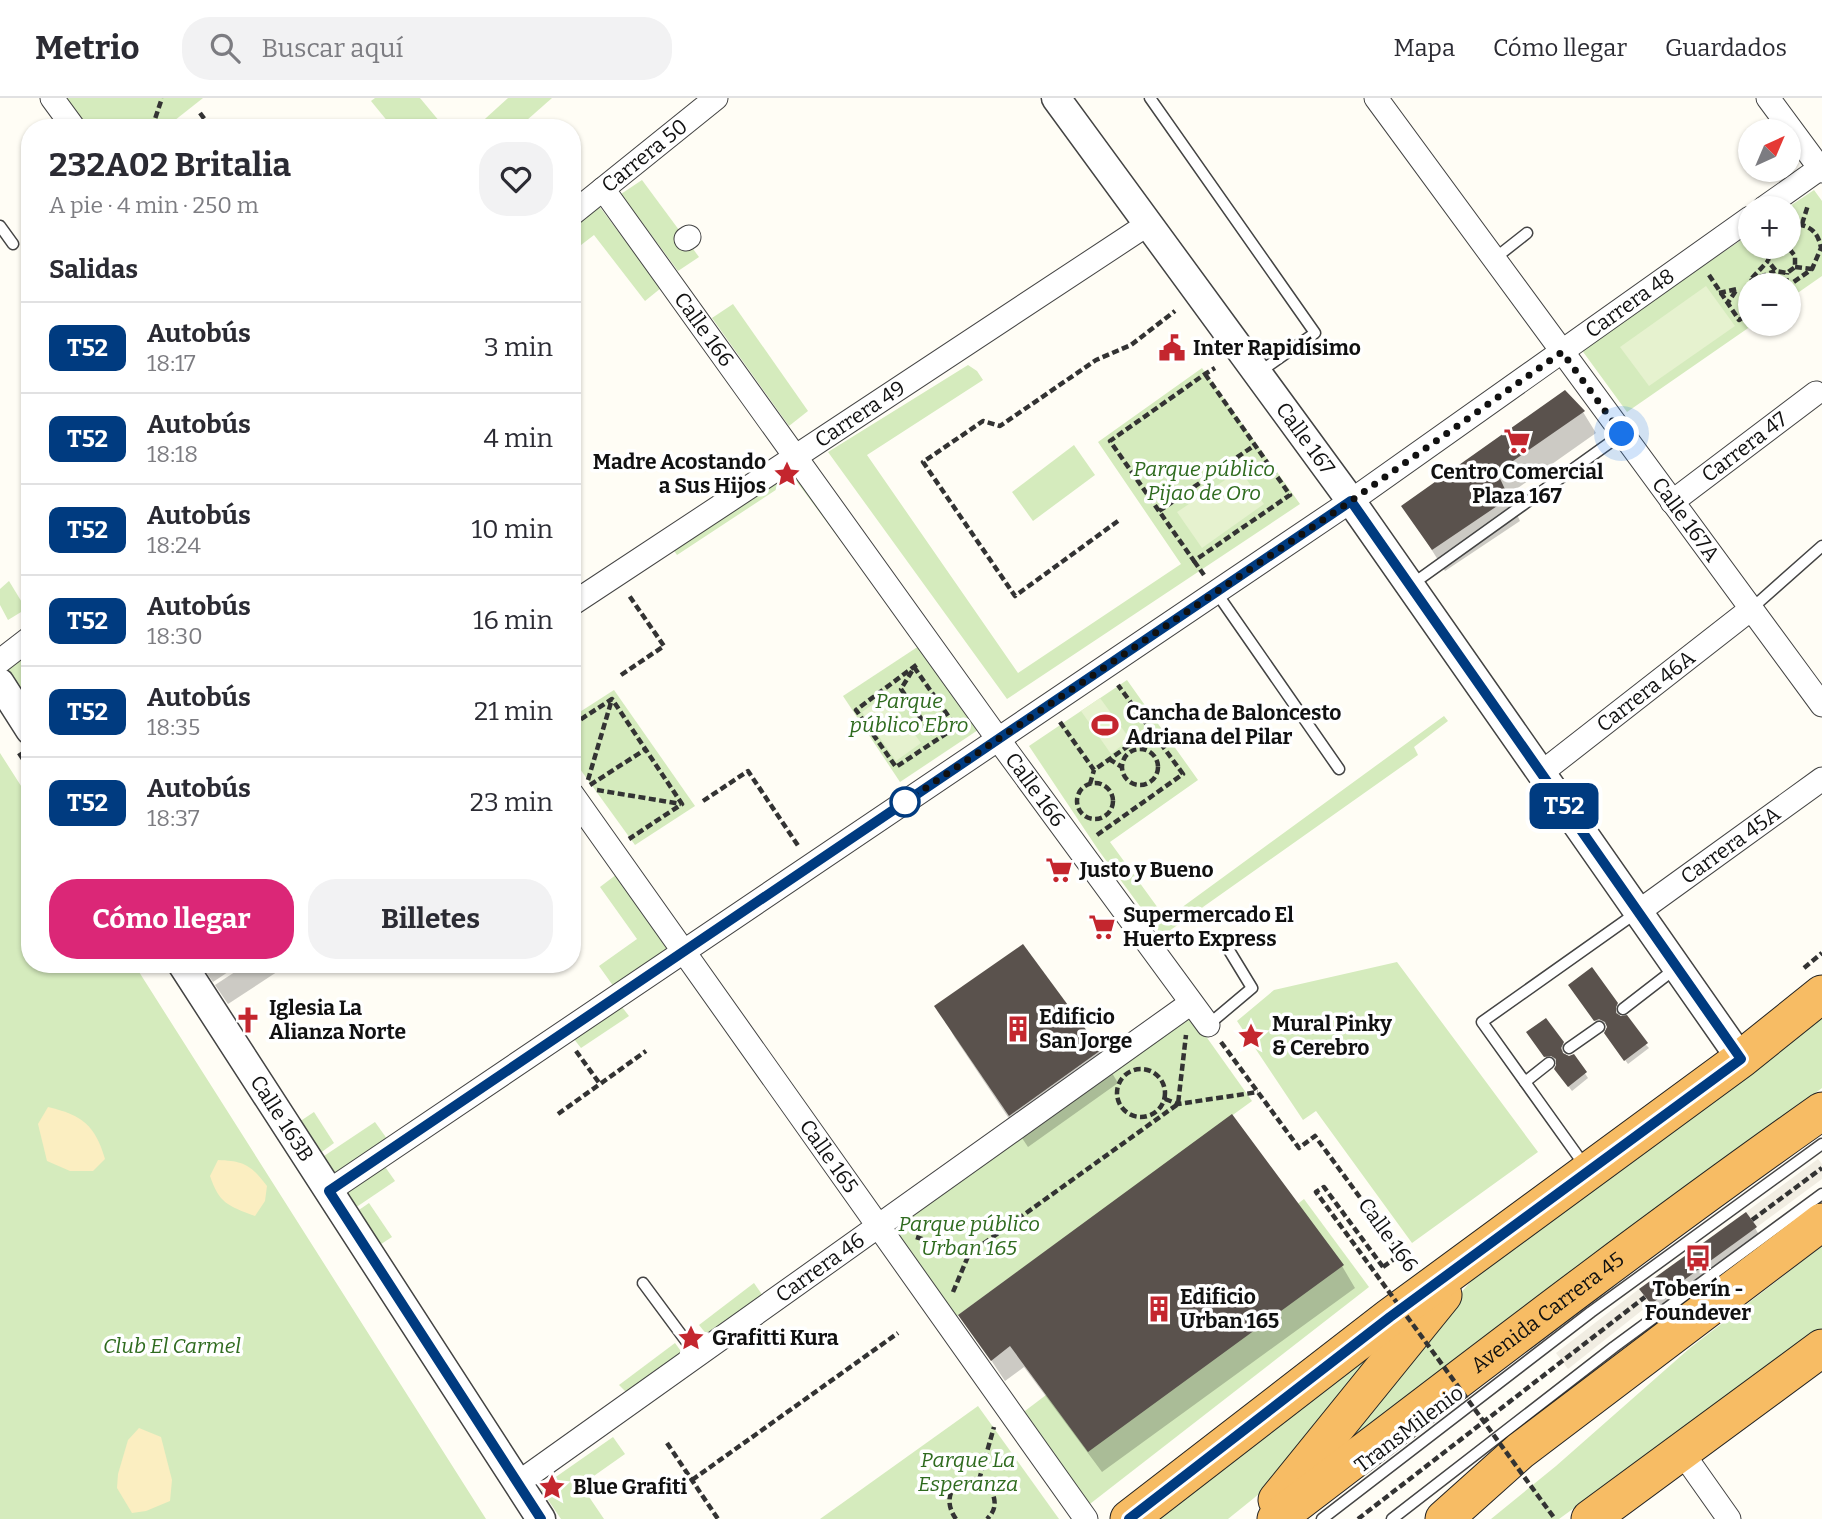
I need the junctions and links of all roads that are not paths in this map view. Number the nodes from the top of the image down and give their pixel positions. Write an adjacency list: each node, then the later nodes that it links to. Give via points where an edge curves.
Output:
1 (52, 98): 7 (street)
2 (716, 98): 9 (street, Carrera 50)
3 (1056, 98): 12 (street, Calle 167)
4 (1150, 98): 19 (lane, via 1315,333)
5 (1376, 98): 17 (street, Calle 167A)
6 (1768, 98): 8 (street)
7 (67, 119)
8 (1821, 168): 10 (street)
9 (603, 189): 11 (street, Carrera 50); 22 (street, Calle 166, via 660,257)
10 (1781, 196)
11 (581, 207)
12 (1149, 225): 19 (street, Calle 167); 22 (street, Carrera 49)
13 (0, 226): 16 (lane)
14 (1738, 227): 18 (street, Carrera 48)
15 (1527, 233): 17 (lane)
16 (13, 244)
17 (1494, 259): 18 (street, Calle 167A)
18 (1562, 352): 21 (street, Calle 167A); 23 (street, Carrera 48)
19 (1258, 373): 23 (street, Calle 167)
20 (1816, 393): 24 (street, Carrera 47)
21 (1622, 434): 24 (street, Calle 167A); 26 (lane)
22 (796, 457): 28 (street, Carrera 49); 35 (street, Calle 166)
23 (1351, 501): 26 (street, Calle 167); 27 (street, Carrera 48)
24 (1672, 502): 29 (street, Calle 167A)
25 (1822, 546): 29 (lane)
26 (1410, 586): 37 (street, Calle 167)
27 (1216, 592): 35 (street, Carrera 48); 36 (lane)
28 (581, 598)
29 (1751, 609): 33 (street, Calle 167A); 37 (street, Carrera 46A)
30 (21, 645): 31 (street)
31 (0, 661)
32 (0, 684): 34 (street)
33 (1822, 705)
34 (21, 716)
35 (998, 739): 42 (street, Carrera 48); 46 (street, Calle 166)
36 (1339, 769)
37 (1541, 774): 40 (street, Calle 167)
38 (1822, 779): 40 (street, Carrera 45A)
39 (581, 794): 42 (street, Calle 165)
40 (1638, 912): 43 (street, Calle 167); 53 (lane, via 1482,1022)
41 (1227, 947): 48 (lane, via 1252,988)
42 (684, 952): 57 (street, Carrera 48); 60 (street, Calle 165)
43 (1677, 967): 47 (lane); 51 (street, Calle 167)
44 (188, 973): 57 (street, Calle 163B)
45 (1822, 994): 51 (highway)
46 (1191, 1003): 48 (street, Calle 166); 60 (street, Carrera 46)
47 (1623, 1009)
48 (1208, 1025)
49 (1599, 1027): 50 (lane)
50 (1569, 1048)
51 (1741, 1059): 56 (highway)
52 (1549, 1063): 53 (lane)
53 (1525, 1082): 56 (lane)
54 (1822, 1111): 72 (highway, Avenida Carrera 45)
55 (1822, 1144): 73 (lane, TransMilenio, via 1591,1312)
56 (1588, 1172): 61 (highway)
57 (329, 1191): 66 (street, Calle 163B)
58 (1822, 1194): 74 (lane)
59 (1822, 1222): 75 (highway, via 1520,1451)
60 (878, 1226): 64 (street, Carrera 46); 69 (street, Calle 165)
61 (1480, 1251): 70 (highway); 71 (highway)
62 (643, 1283): 64 (lane)
63 (1822, 1348): 65 (highway)
64 (697, 1356): 66 (street, Carrera 46)
65 (1681, 1451): 67 (highway); 76 (street)
66 (518, 1483): 68 (street, Calle 163B)
67 (1594, 1518)
68 (541, 1519)
69 (1086, 1519)
70 (1129, 1519)
71 (1259, 1519)
72 (1276, 1519)
73 (1322, 1519)
74 (1392, 1519)
75 (1444, 1519)
76 (1729, 1519)

